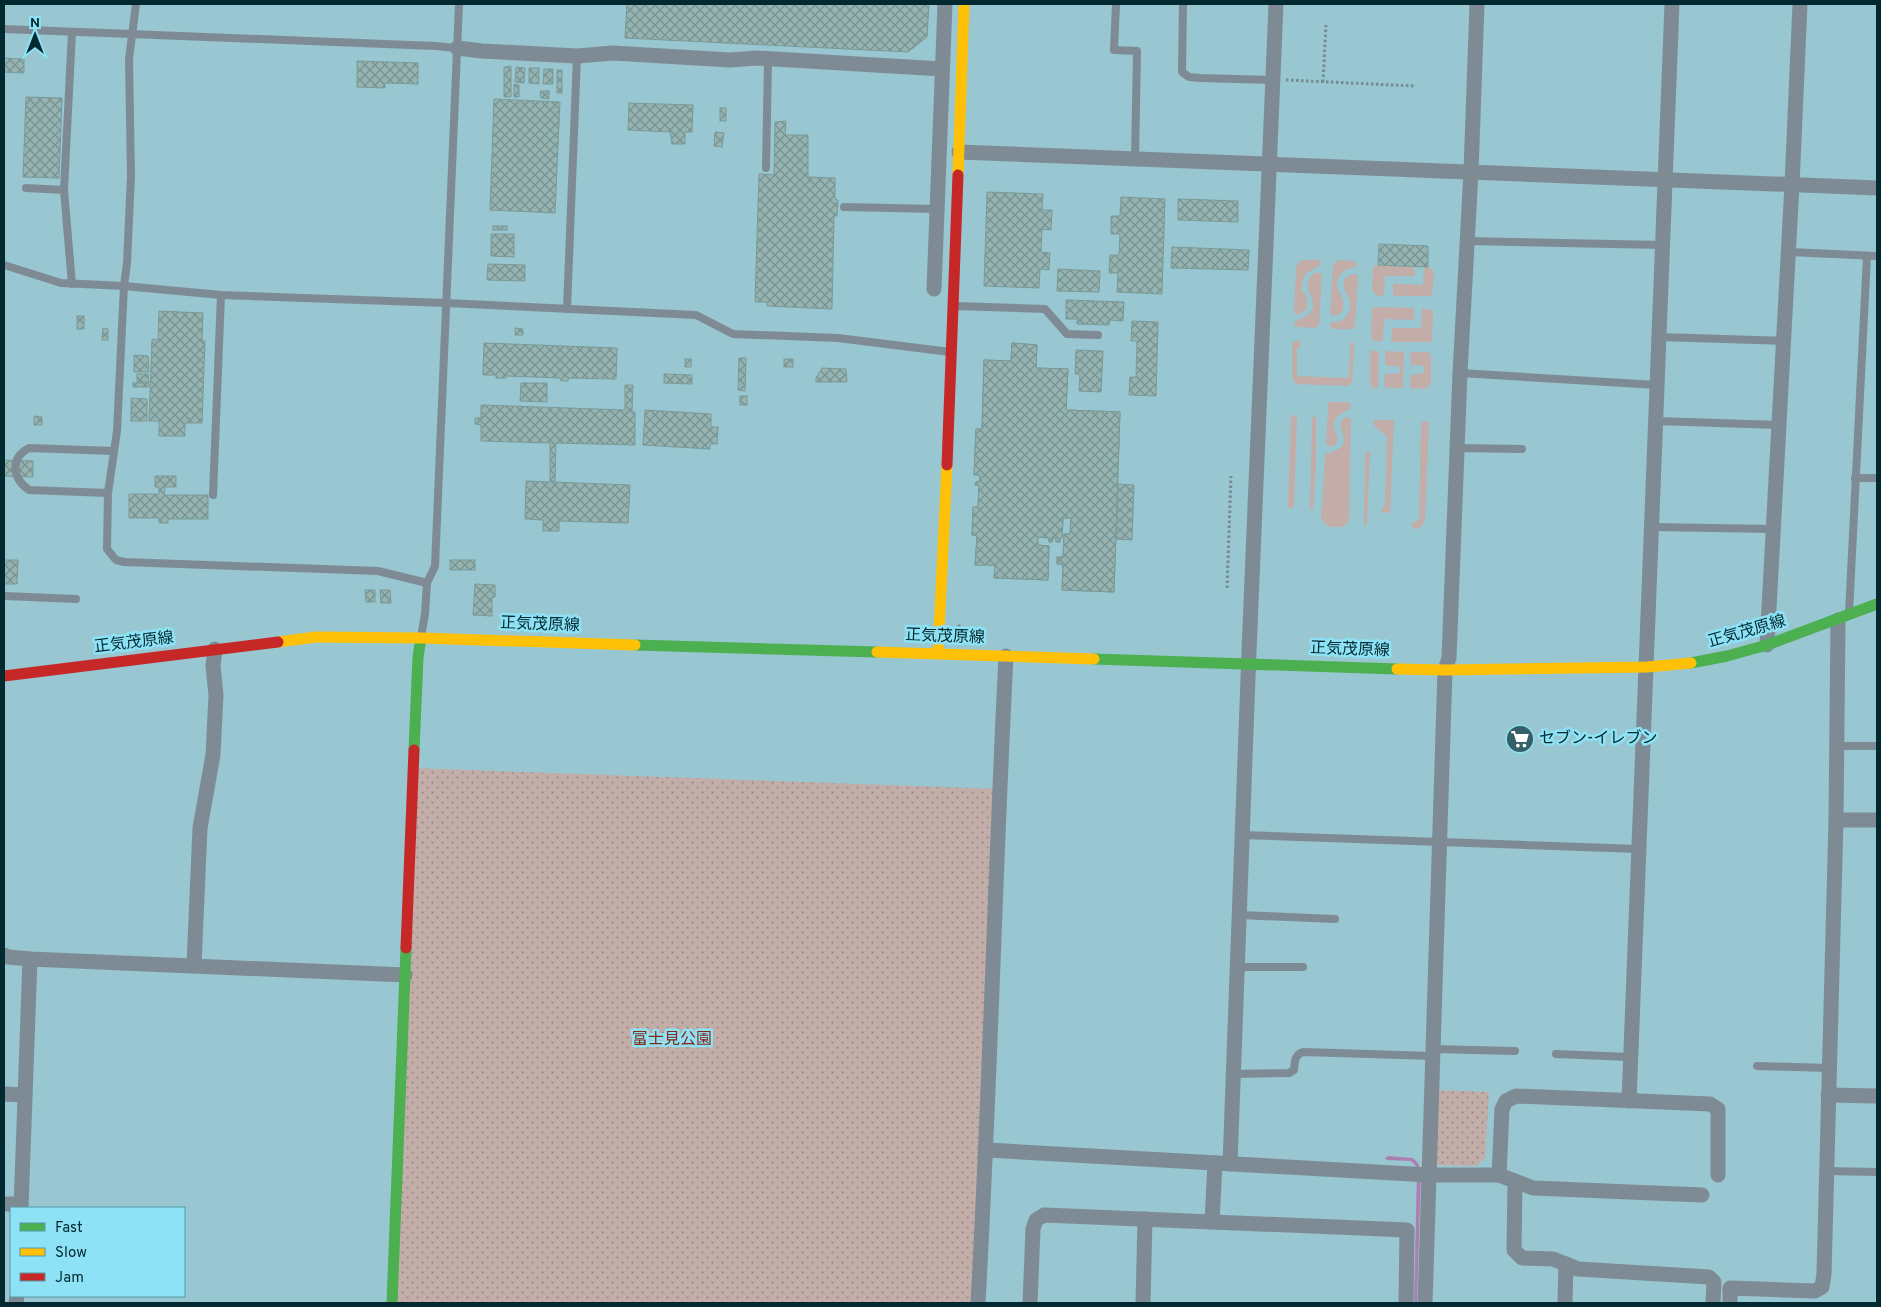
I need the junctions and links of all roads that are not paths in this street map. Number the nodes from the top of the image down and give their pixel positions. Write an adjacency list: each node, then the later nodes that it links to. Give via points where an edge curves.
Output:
1 (136, 4): 13 (lane)
2 (459, 4): 14 (lane)
3 (945, 4): 17 (street)
4 (964, 4): 19 (main road)
5 (1116, 4): 20 (lane, via 1114,50 1137,51)
6 (1183, 4): 18 (lane, via 1182,72 1188,77)
7 (1276, 4): 18 (street)
8 (1477, 4): 23 (street)
9 (1672, 4): 24 (street)
10 (1800, 4): 25 (street)
11 (4, 29): 12 (lane)
12 (72, 32): 13 (lane); 28 (lane)
13 (132, 35): 14 (lane); 38 (lane, via 129,59 131,176)
14 (457, 48): 15 (street); 41 (lane)
15 (577, 56): 16 (street, via 613,53); 43 (lane)
16 (768, 59): 17 (street); 22 (lane)
17 (942, 69): 30 (street)
18 (1273, 80): 21 (street)
19 (959, 152): 20 (street); 42 (main road)
20 (1135, 159): 21 (street)
21 (1270, 164): 23 (street); 71 (street)
22 (766, 168)
23 (1472, 172): 24 (street); 31 (street)
24 (1665, 180): 25 (street); 32 (street)
25 (1792, 185): 27 (street); 33 (street)
26 (26, 188): 28 (lane)
27 (1877, 188)
28 (64, 190): 37 (lane)
29 (844, 207): 30 (lane)
30 (937, 209): 39 (street)
31 (1468, 241): 32 (lane); 48 (street)
32 (1663, 245): 45 (street)
33 (1788, 252): 34 (lane); 46 (street)
34 (1867, 256): 35 (lane); 55 (lane)
35 (1877, 256)
36 (4, 265): 37 (lane)
37 (72, 284): 38 (lane)
38 (124, 286): 40 (lane); 54 (lane)
39 (934, 288)
40 (221, 295): 41 (lane); 58 (lane)
41 (446, 303): 43 (lane); 61 (lane, via 435,566)
42 (954, 306): 44 (lane, via 1045,309 1067,334); 47 (main road)
43 (567, 309): 47 (lane, via 696,315 733,334 838,338)
44 (1098, 335)
45 (1659, 337): 46 (lane); 49 (street)
46 (1784, 341): 51 (street)
47 (952, 352): 69 (main road)
48 (1460, 373): 49 (lane); 52 (street)
49 (1657, 385): 50 (street)
50 (1656, 421): 51 (lane); 59 (street)
51 (1779, 425): 60 (street)
52 (1457, 448): 53 (lane); 73 (street, via 1449,658)
53 (1522, 449)
54 (114, 451): 57 (lane); 57 (lane, via 29,448 17,458 17,478 29,490)
55 (1855, 478): 56 (lane); 65 (lane)
56 (1877, 478)
57 (108, 493): 61 (lane, via 107,549 116,560 378,571)
58 (213, 495)
59 (1652, 528): 60 (lane); 72 (street)
60 (1773, 529): 67 (street)
61 (427, 583): 66 (lane)
62 (4, 596): 63 (lane)
63 (76, 599)
64 (1877, 604): 65 (main road, 正気茂原線)
65 (1843, 618): 67 (main road, 正気茂原線); 75 (street)
66 (421, 638): 68 (main road, 正気茂原線, via 316,637); 69 (main road, 正気茂原線); 89 (main road)
67 (1767, 645): 72 (main road, 正気茂原線, via 1727,656)
68 (215, 650): 74 (main road, 正気茂原線); 86 (street, via 213,755 200,828)
69 (938, 653): 70 (main road, 正気茂原線)
70 (1006, 656): 71 (main road, 正気茂原線); 102 (street)
71 (1248, 663): 73 (main road, 正気茂原線); 79 (street)
72 (1647, 668): 73 (main road, 正気茂原線); 81 (street)
73 (1445, 670): 80 (street)
74 (4, 676)
75 (1837, 746): 76 (lane); 77 (street)
76 (1877, 746)
77 (1836, 820): 78 (street); 95 (street)
78 (1877, 820)
79 (1242, 835): 80 (lane); 82 (street)
80 (1440, 842): 81 (lane); 91 (street)
81 (1639, 850): 93 (street)
82 (1239, 915): 83 (lane); 87 (street)
83 (1335, 919)
84 (4, 955): 85 (street)
85 (30, 958): 86 (street); 98 (street)
86 (194, 965): 89 (street)
87 (1237, 967): 88 (lane); 96 (street)
88 (1303, 967)
89 (405, 975): 117 (main road)
90 (1515, 1051): 91 (lane)
91 (1433, 1052): 96 (lane, via 1303,1052 1298,1053 1294,1070 1289,1073); 107 (street)
92 (1556, 1054): 93 (lane)
93 (1630, 1057): 101 (street)
94 (1757, 1066): 95 (lane)
95 (1829, 1068): 99 (street)
96 (1234, 1074): 104 (street)
97 (4, 1094): 98 (street)
98 (25, 1095): 113 (street)
99 (1828, 1095): 100 (street); 105 (street)
100 (1877, 1096)
101 (1629, 1101): 108 (street, via 1516,1096 1506,1101 1502,1109); 109 (street, via 1710,1104 1718,1109)
102 (987, 1150): 103 (street); 118 (street)
103 (1215, 1163): 104 (street); 115 (street)
104 (1230, 1164): 107 (street)
105 (1826, 1171): 106 (lane); 125 (street, via 1822,1286 1815,1291 1730,1288)
106 (1877, 1172)
107 (1429, 1175): 108 (street); 122 (street)
108 (1499, 1175): 110 (street)
109 (1718, 1175)
110 (1515, 1182): 111 (street, via 1533,1188); 116 (street, via 1514,1250 1522,1258 1553,1259)
111 (1702, 1195)
112 (4, 1204): 113 (street)
113 (21, 1206)
114 (1145, 1219): 115 (street); 119 (street, via 1044,1215 1036,1220); 120 (street)
115 (1212, 1222): 121 (street, via 1407,1230)
116 (1566, 1264): 123 (street); 124 (street, via 1578,1269 1709,1277 1714,1282)
117 (392, 1303)
118 (978, 1303)
119 (1030, 1303)
120 (1143, 1303)
121 (1406, 1303)
122 (1425, 1303)
123 (1565, 1303)
124 (1713, 1303)
125 (1730, 1303)

